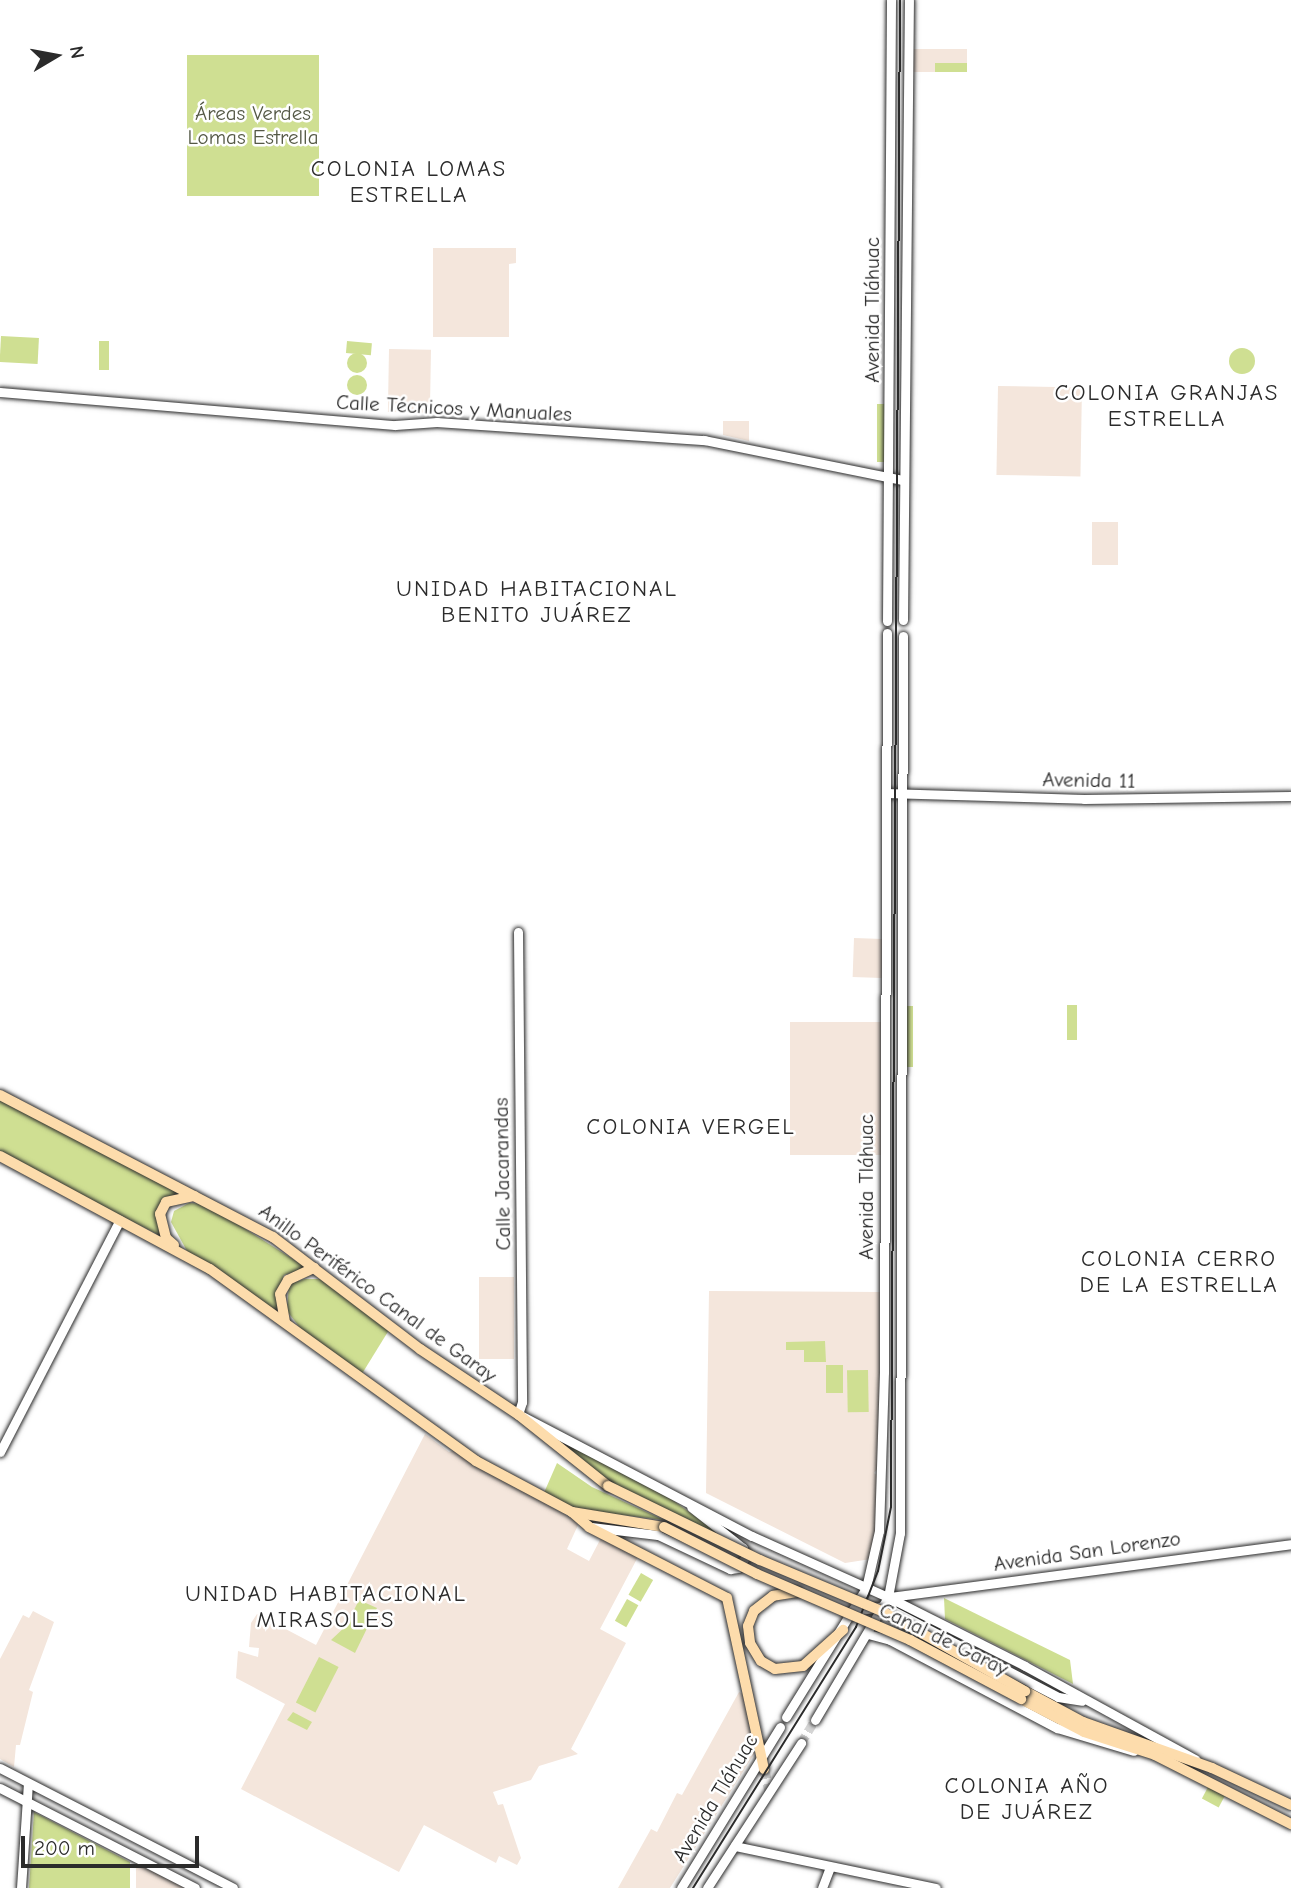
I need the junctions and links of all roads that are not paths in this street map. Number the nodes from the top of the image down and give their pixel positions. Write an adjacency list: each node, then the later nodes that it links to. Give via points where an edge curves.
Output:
1 (891, 0): 5 (main road, Avenida Tláhuac)
2 (909, 0): 4 (main road, Avenida Tláhuac)
3 (0, 392): 5 (main road, Calle Técnicos y Manuales, via 395,425 437,422 704,440)
4 (903, 480): 5 (main road, Calle Técnicos y Manuales); 6 (main road, Avenida Tláhuac)
5 (888, 481): 7 (main road, Avenida Tláhuac)
6 (903, 620)
7 (887, 621)
8 (887, 633): 10 (main road, Avenida Tláhuac)
9 (903, 636): 11 (main road, Avenida Tláhuac)
10 (886, 793): 11 (main road, Avenida 11); 28 (main road, Avenida Tláhuac, via 881,1504 876,1555)
11 (902, 793): 12 (main road, Avenida 11, via 1093,799); 30 (main road, Avenida Tláhuac, via 900,1515)
12 (1291, 796)
13 (518, 932): 21 (main road, Calle Jacarandas, via 522,1402)
14 (0, 1095): 16 (highway, Anillo Periférico Canal de Garay)
15 (0, 1156): 17 (highway)
16 (206, 1200): 18 (highway, via 176,1197 166,1202 160,1214 166,1238); 19 (highway, Anillo Periférico Canal de Garay, via 274,1237)
17 (120, 1220): 18 (highway); 22 (main road)
18 (184, 1254): 20 (highway)
19 (314, 1268): 20 (highway, via 288,1280 280,1294); 21 (highway, Anillo Periférico Canal de Garay, via 420,1349)
20 (285, 1323): 25 (highway, via 476,1461)
21 (518, 1415): 23 (highway, Anillo Periférico Canal de Garay); 24 (main road, Canal de Garay)
22 (0, 1452)
23 (608, 1486): 36 (highway, Canal de Garay, bridge, via 760,1560 884,1612)
24 (669, 1490): 26 (main road, via 743,1548 746,1556 738,1568 730,1569 658,1535); 28 (main road, Canal de Garay, via 752,1536)
25 (572, 1512): 26 (highway); 29 (highway, Canal de Garay, bridge, via 664,1527)
26 (589, 1527): 43 (highway, via 727,1598)
27 (1291, 1544): 30 (main road, Avenida San Lorenzo, via 1076,1569)
28 (866, 1588): 30 (main road, Canal de Garay); 31 (main road, Avenida Tláhuac)
29 (797, 1592): 33 (highway, via 764,1601 748,1626 750,1643 761,1661 775,1669 803,1666); 36 (highway, Canal de Garay, bridge)
30 (886, 1601): 31 (main road, Avenida San Lorenzo); 32 (main road); 34 (main road, Avenida Tláhuac); 37 (main road, Canal de Garay)
31 (854, 1611): 33 (main road, Avenida Tláhuac)
32 (927, 1628): 35 (main road, via 916,1630); 37 (main road, via 1058,1697)
33 (843, 1630): 38 (main road, Avenida Tláhuac)
34 (868, 1634): 35 (main road); 39 (main road, Avenida Tláhuac)
35 (912, 1652): 42 (main road, via 1075,1736)
36 (1023, 1695): 42 (highway, Canal de Garay, via 1084,1732); 44 (highway, Canal de Garay, via 1083,1722)
37 (1090, 1702): 44 (main road, Canal de Garay)
38 (786, 1717)
39 (815, 1720)
40 (780, 1727): 43 (main road, Avenida Tláhuac)
41 (801, 1742): 52 (main road, Avenida Tláhuac)
42 (1147, 1753): 51 (highway, Canal de Garay)
43 (761, 1755): 46 (highway); 58 (main road, Avenida Tláhuac)
44 (1212, 1768): 50 (highway, Canal de Garay)
45 (0, 1769): 47 (main road)
46 (764, 1769)
47 (28, 1783): 49 (main road); 54 (main road)
48 (0, 1788): 49 (main road)
49 (27, 1802): 55 (main road); 56 (main road)
50 (1291, 1805)
51 (1291, 1824)
52 (735, 1846): 53 (main road); 59 (main road, Avenida Tláhuac)
53 (830, 1867): 60 (main road); 61 (main road)
54 (216, 1884): 57 (main road)
55 (21, 1888)
56 (195, 1888)
57 (233, 1888)
58 (681, 1888)
59 (707, 1888)
60 (822, 1888)
61 (936, 1888)

